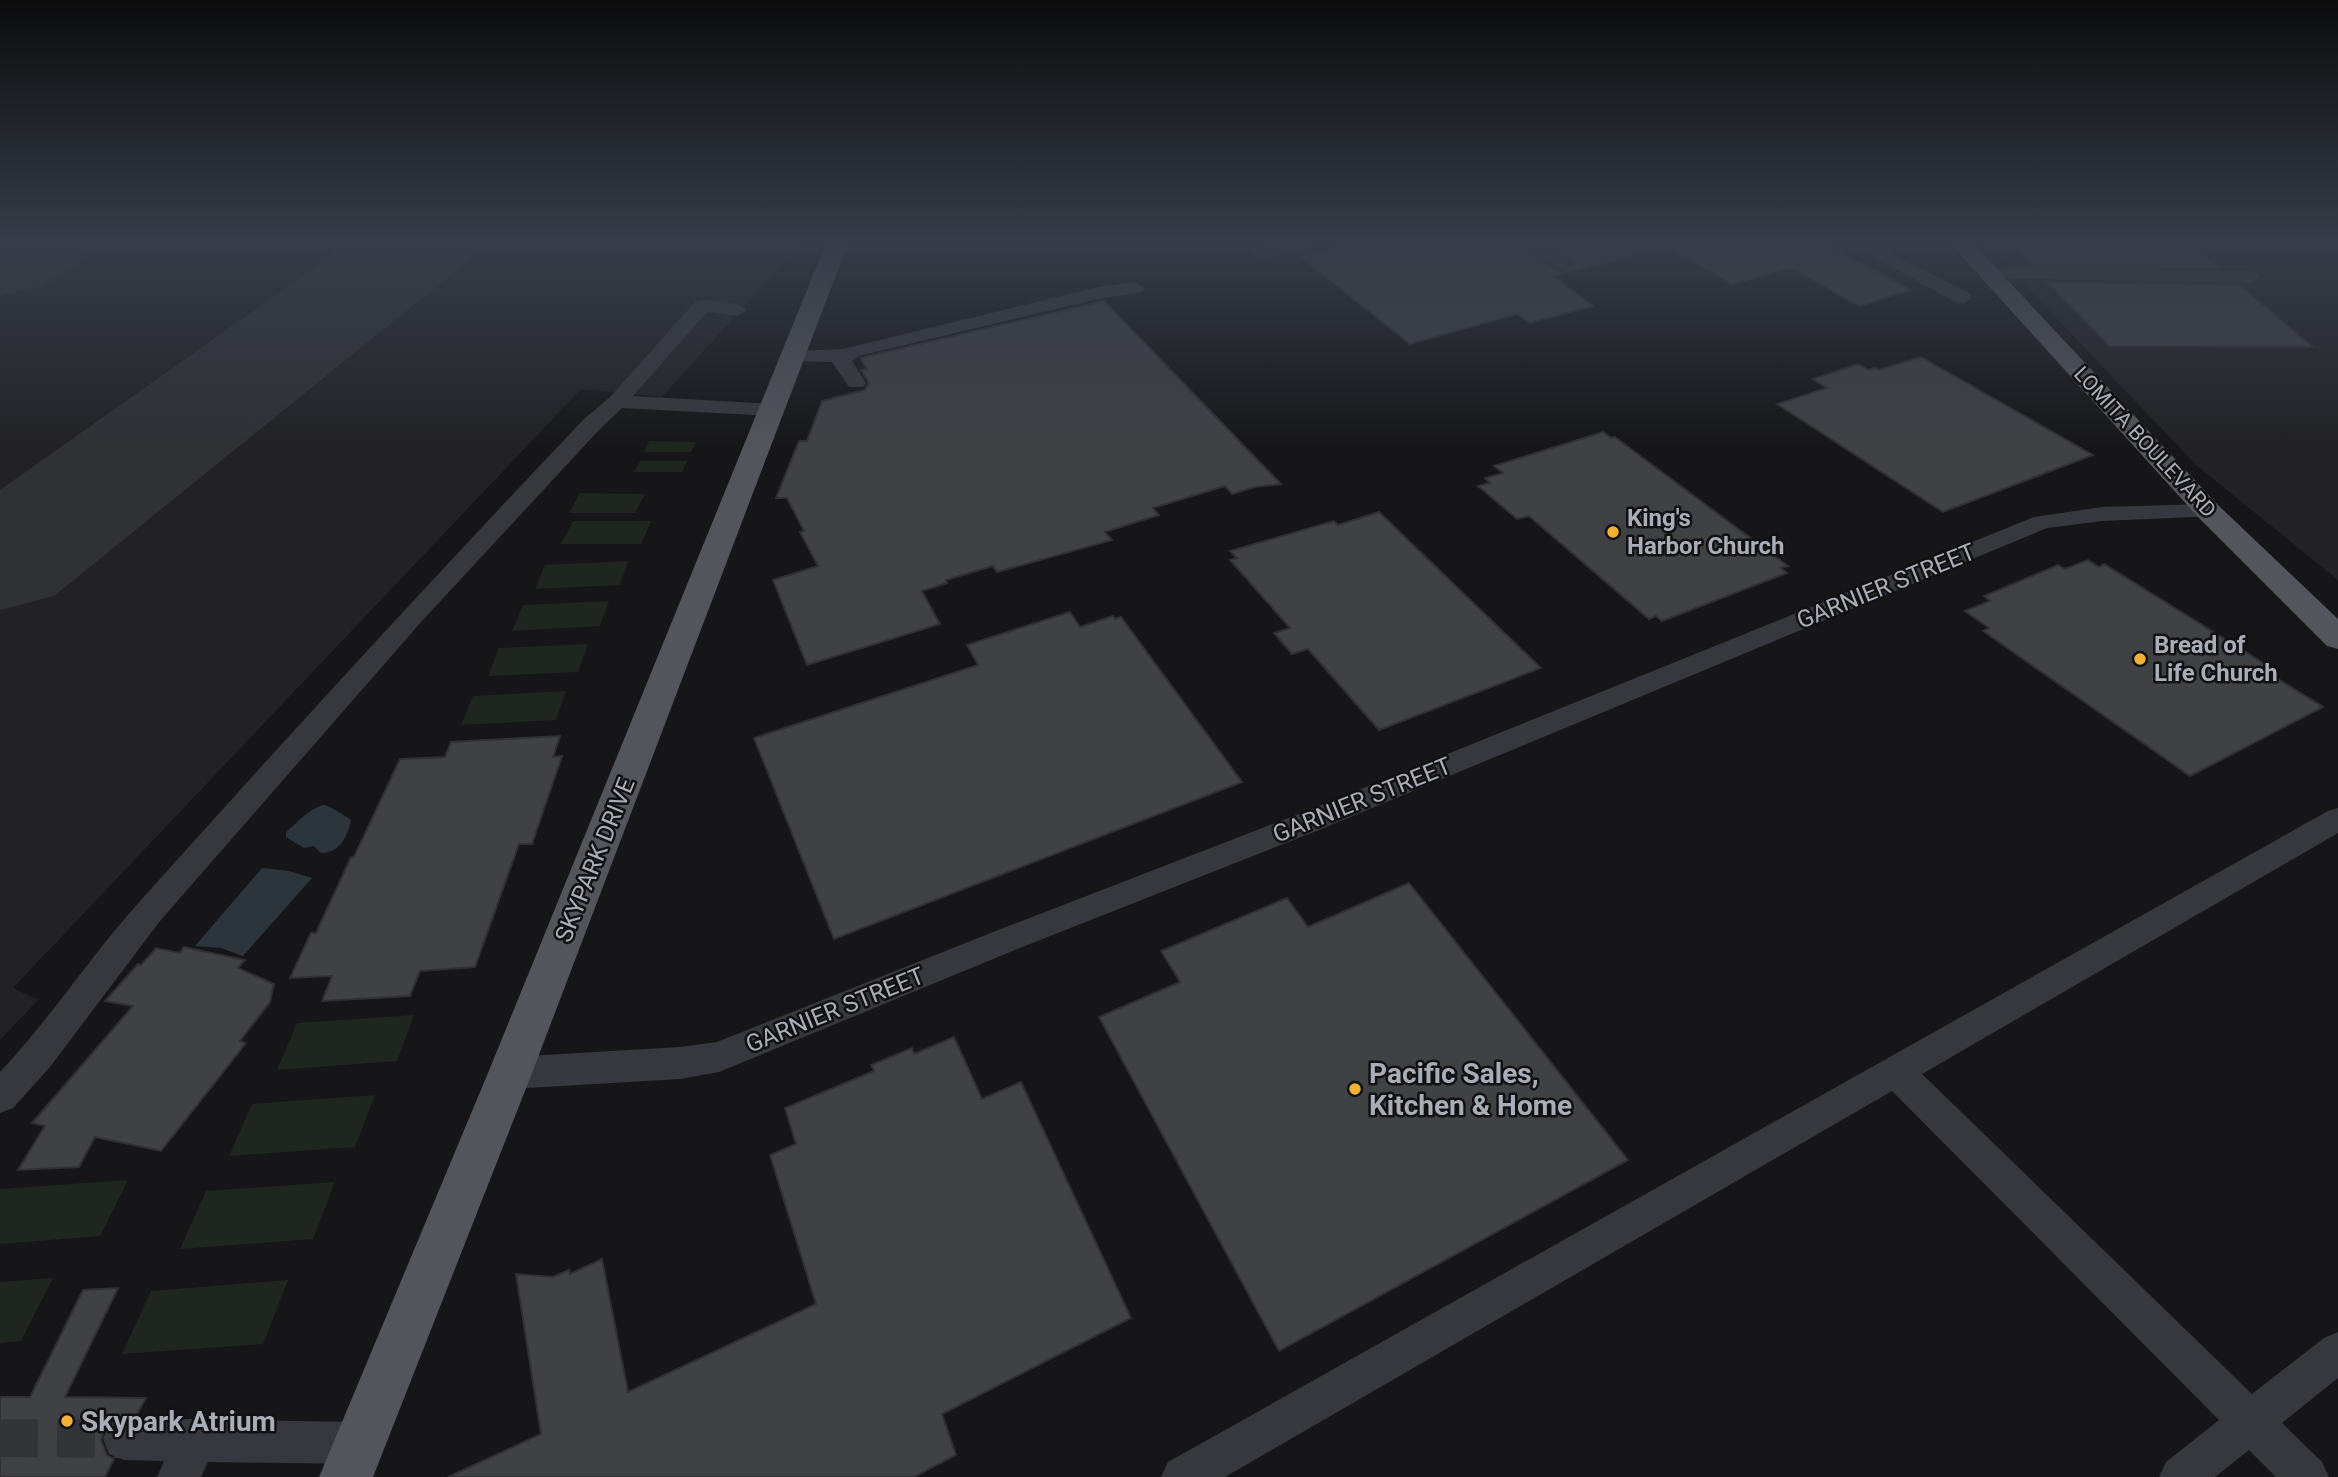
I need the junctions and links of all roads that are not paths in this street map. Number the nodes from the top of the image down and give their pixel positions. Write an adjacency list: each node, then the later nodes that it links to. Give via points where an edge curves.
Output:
1 (698, 310): 8 (street)
2 (812, 310): 6 (main road, SKYPARK DRIVE)
3 (1029, 310): 5 (street)
4 (2023, 310): 10 (main road, LOMITA BOULEVARD)
5 (845, 355): 6 (street); 7 (street, via 841,360)
6 (794, 357): 9 (main road, SKYPARK DRIVE)
7 (856, 383)
8 (617, 401): 9 (street); 15 (street, via 413,615 149,912 38,1056)
9 (773, 410): 14 (main road, SKYPARK DRIVE)
10 (2208, 511): 11 (main road, LOMITA BOULEVARD); 14 (street, GARNIER STREET, via 2102,514 2042,522 1314,820 719,1056 680,1063)
11 (2338, 638)
12 (2338, 819): 13 (street)
13 (1895, 1071): 17 (street); 21 (street)
14 (510, 1073): 20 (main road, SKYPARK DRIVE)
15 (0, 1097)
16 (2338, 1352): 17 (street)
17 (2252, 1421): 22 (street); 23 (street)
18 (124, 1439): 19 (street)
19 (188, 1459): 20 (street)
20 (353, 1460)
21 (1183, 1477)
22 (2181, 1477)
23 (2307, 1477)

